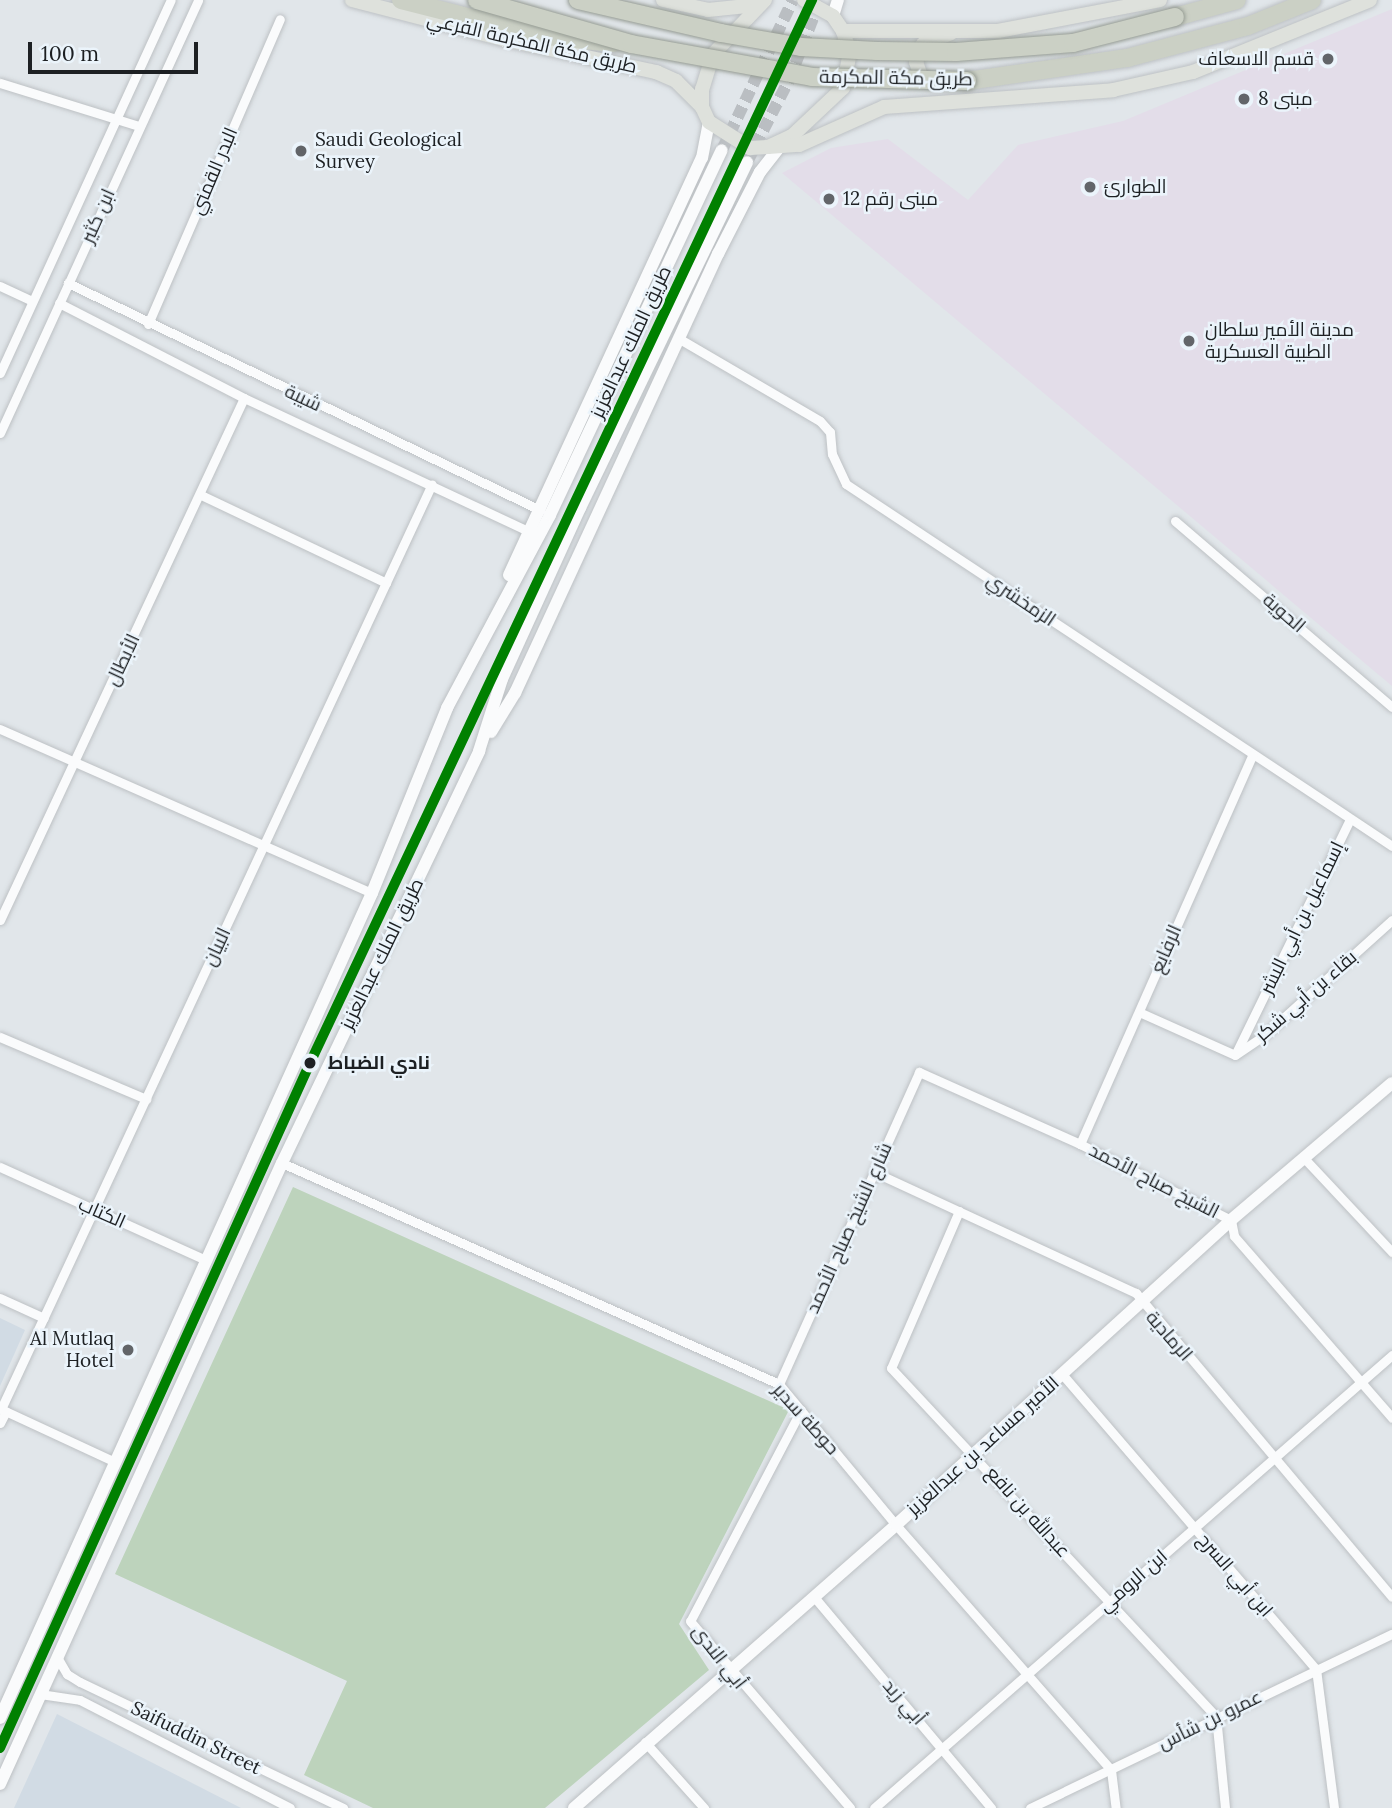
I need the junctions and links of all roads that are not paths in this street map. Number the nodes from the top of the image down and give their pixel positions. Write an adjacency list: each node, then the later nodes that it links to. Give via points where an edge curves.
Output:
1 (171, 0): 27 (street, ابن كثير)
2 (198, 0): 29 (street, ابن كثير)
3 (352, 0): 26 (main road, طريق مكة المكرمة الفرعي, via 656,72 676,81)
4 (401, 0): 23 (highway, bridge, via 538,35)
5 (477, 0): 23 (highway, طريق مكة المكرمة, bridge)
6 (578, 0): 19 (highway, طريق مكة المكرمة, bridge)
7 (611, 0): 19 (main road, bridge)
8 (663, 0): 16 (main road, via 708,10)
9 (804, 0): 18 (main road)
10 (838, 0): 18 (main road)
11 (1149, 0): 17 (street)
12 (1160, 0): 17 (main road)
13 (1237, 0): 19 (highway, طريق مكة المكرمة, bridge, via 1073,43 957,52 801,47)
14 (1312, 0): 23 (highway, طريق مكة المكرمة, bridge, via 1248,26 1127,58 967,81 812,77)
15 (1370, 0): 25 (main road, via 1193,72 1113,90)
16 (761, 2): 26 (main road, via 713,54 704,73)
17 (1135, 8): 21 (main road, via 998,31)
18 (833, 16): 22 (main road)
19 (652, 17)
20 (280, 19): 37 (street, البدر القمني)
21 (959, 30): 22 (main road); 25 (main road, via 923,44 916,62 921,77)
22 (843, 31): 30 (main road, via 850,54 844,88)
23 (631, 44)
24 (0, 83): 27 (street)
25 (1011, 99): 30 (main road, via 884,107 799,145)
26 (702, 107): 28 (main road)
27 (114, 118): 29 (street); 35 (street, ابن كثير)
28 (709, 121): 30 (main road, via 750,148); 44 (main road, via 702,158)
29 (139, 126): 33 (street, ابن كثير)
30 (778, 144): 38 (main road)
31 (722, 150): 49 (main road, طريق الملك عبدالعزيز, via 550,515)
32 (747, 162): 51 (main road, طريق الملك عبدالعزيز, via 502,679)
33 (68, 283): 36 (street, ابن كثير); 37 (street, شيبة)
34 (0, 286): 35 (street)
35 (32, 301): 39 (street, ابن كثير)
36 (58, 303): 40 (street, شيبة); 41 (street, ابن كثير)
37 (148, 324): 44 (street, شيبة)
38 (678, 338): 51 (main road, via 515,693); 52 (street, الزمخشري, via 820,421 830,432 832,454 846,484)
39 (0, 373)
40 (244, 398): 42 (street, شيبة); 43 (street, الأبطال)
41 (0, 433)
42 (432, 484): 46 (street, شيبة); 47 (street, البيان)
43 (201, 495): 47 (street); 53 (street, الأبطال)
44 (540, 510): 46 (main road)
45 (1175, 520): 48 (street, الحوية)
46 (530, 532): 49 (main road)
47 (386, 583): 56 (street, البيان)
48 (1392, 706)
49 (447, 708): 57 (main road, طريق الملك عبدالعزيز)
50 (0, 730): 53 (street)
51 (479, 751): 68 (main road, طريق الملك عبدالعزيز)
52 (1252, 755): 54 (street, الزمخشري); 60 (street, الرفايع)
53 (75, 762): 56 (street); 58 (street, الأبطال)
54 (1350, 819): 55 (street, الزمخشري); 62 (street, إسماعيل بن أبي البشر)
55 (1392, 846)
56 (262, 848): 57 (street); 65 (street, البيان)
57 (372, 893): 75 (main road, طريق الملك عبدالعزيز)
58 (0, 920)
59 (1392, 920): 62 (street, بقاء بن أبي شكر, via 1262,1037)
60 (1139, 1012): 62 (street, بقاء بن أبي شكر); 66 (street, الرفايع)
61 (0, 1037): 65 (street)
62 (1235, 1055)
63 (919, 1072): 66 (street, الشيخ صباح الأحمد); 70 (street, شارع الشيخ صباح الأحمد)
64 (1392, 1083): 67 (main road, الأمير مساعد بن عبدالعزيز)
65 (146, 1099): 71 (street, البيان)
66 (1080, 1144): 73 (street, الشيخ صباح الأحمد)
67 (1304, 1158): 73 (main road, الأمير مساعد بن عبدالعزيز); 74 (street)
68 (282, 1163): 82 (street, حوطة سدير); 96 (main road, طريق الملك عبدالعزيز)
69 (0, 1167): 71 (street, الكتاب)
70 (874, 1171): 72 (street, الرمادية); 82 (street, شارع الشيخ صباح الأحمد)
71 (94, 1210): 75 (street, الكتاب); 78 (street, البيان)
72 (959, 1212): 77 (street, الرمادية, via 1136,1293); 87 (street, عبدالله بن نافع, via 891,1368)
73 (1231, 1220): 77 (main road, الأمير مساعد بن عبدالعزيز); 81 (street, الشيخ صباح الأحمد, via 1234,1236)
74 (1392, 1252)
75 (204, 1259): 89 (main road, طريق الملك عبدالعزيز)
76 (0, 1298): 78 (street)
77 (1140, 1303): 80 (main road, الأمير مساعد بن عبدالعزيز); 88 (street, الرمادية)
78 (44, 1318): 83 (street, البيان)
79 (1392, 1355): 81 (street, ابن الرومي)
80 (1062, 1374): 87 (main road, الأمير مساعد بن عبدالعزيز); 91 (street, ابن أبي السرح)
81 (1362, 1383): 85 (street, الشيخ صباح الأحمد); 88 (street, ابن الرومي)
82 (779, 1384): 84 (street, حوطة سدير)
83 (4, 1410): 86 (street, البيان); 89 (street)
84 (801, 1410): 90 (street, حوطة سدير); 98 (street, أبي الندى, via 690,1621)
85 (1392, 1418)
86 (0, 1423)
87 (974, 1453): 90 (main road, الأمير مساعد بن عبدالعزيز); 94 (street, عبدالله بن نافع)
88 (1275, 1456): 91 (street, ابن الرومي); 92 (street, الرمادية)
89 (113, 1461): 102 (main road, طريق الملك عبدالعزيز)
90 (896, 1525): 93 (main road, الأمير مساعد بن عبدالعزيز); 99 (street, حوطة سدير)
91 (1194, 1528): 94 (street, ابن الرومي); 97 (street, ابن أبي السرح)
92 (1392, 1597)
93 (815, 1598): 98 (main road, الأمير مساعد بن عبدالعزيز); 104 (street, أبي زيد)
94 (1109, 1601): 99 (street, ابن الرومي); 101 (street, عبدالله بن نافع)
95 (1392, 1633): 97 (street, عمرو بن شأس)
96 (57, 1657): 100 (main road, طريق الملك عبدالعزيز); 108 (street, Saifuddin Street, via 67,1674 80,1682)
97 (1316, 1669): 101 (street, عمرو بن شأس); 117 (street)
98 (727, 1670): 103 (main road, الأمير مساعد بن عبدالعزيز); 111 (street, أبي الندى)
99 (1030, 1675): 104 (street, ابن الرومي); 105 (street, حوطة سدير)
100 (40, 1694): 106 (main road, طريق الملك عبدالعزيز); 107 (street, Saifuddin Street, via 80,1700)
101 (1216, 1716): 105 (street, عمرو بن شأس); 116 (street)
102 (0, 1718)
103 (645, 1742): 109 (main road, الأمير مساعد بن عبدالعزيز); 110 (street)
104 (943, 1748): 112 (street, ابن الرومي); 113 (street, أبي زيد)
105 (1111, 1770): 114 (street, عمرو بن شأس); 115 (street)
106 (0, 1784)
107 (290, 1808)
108 (343, 1808)
109 (574, 1808)
110 (704, 1808)
111 (850, 1808)
112 (874, 1808)
113 (991, 1808)
114 (1030, 1808)
115 (1116, 1808)
116 (1225, 1808)
117 (1334, 1808)

